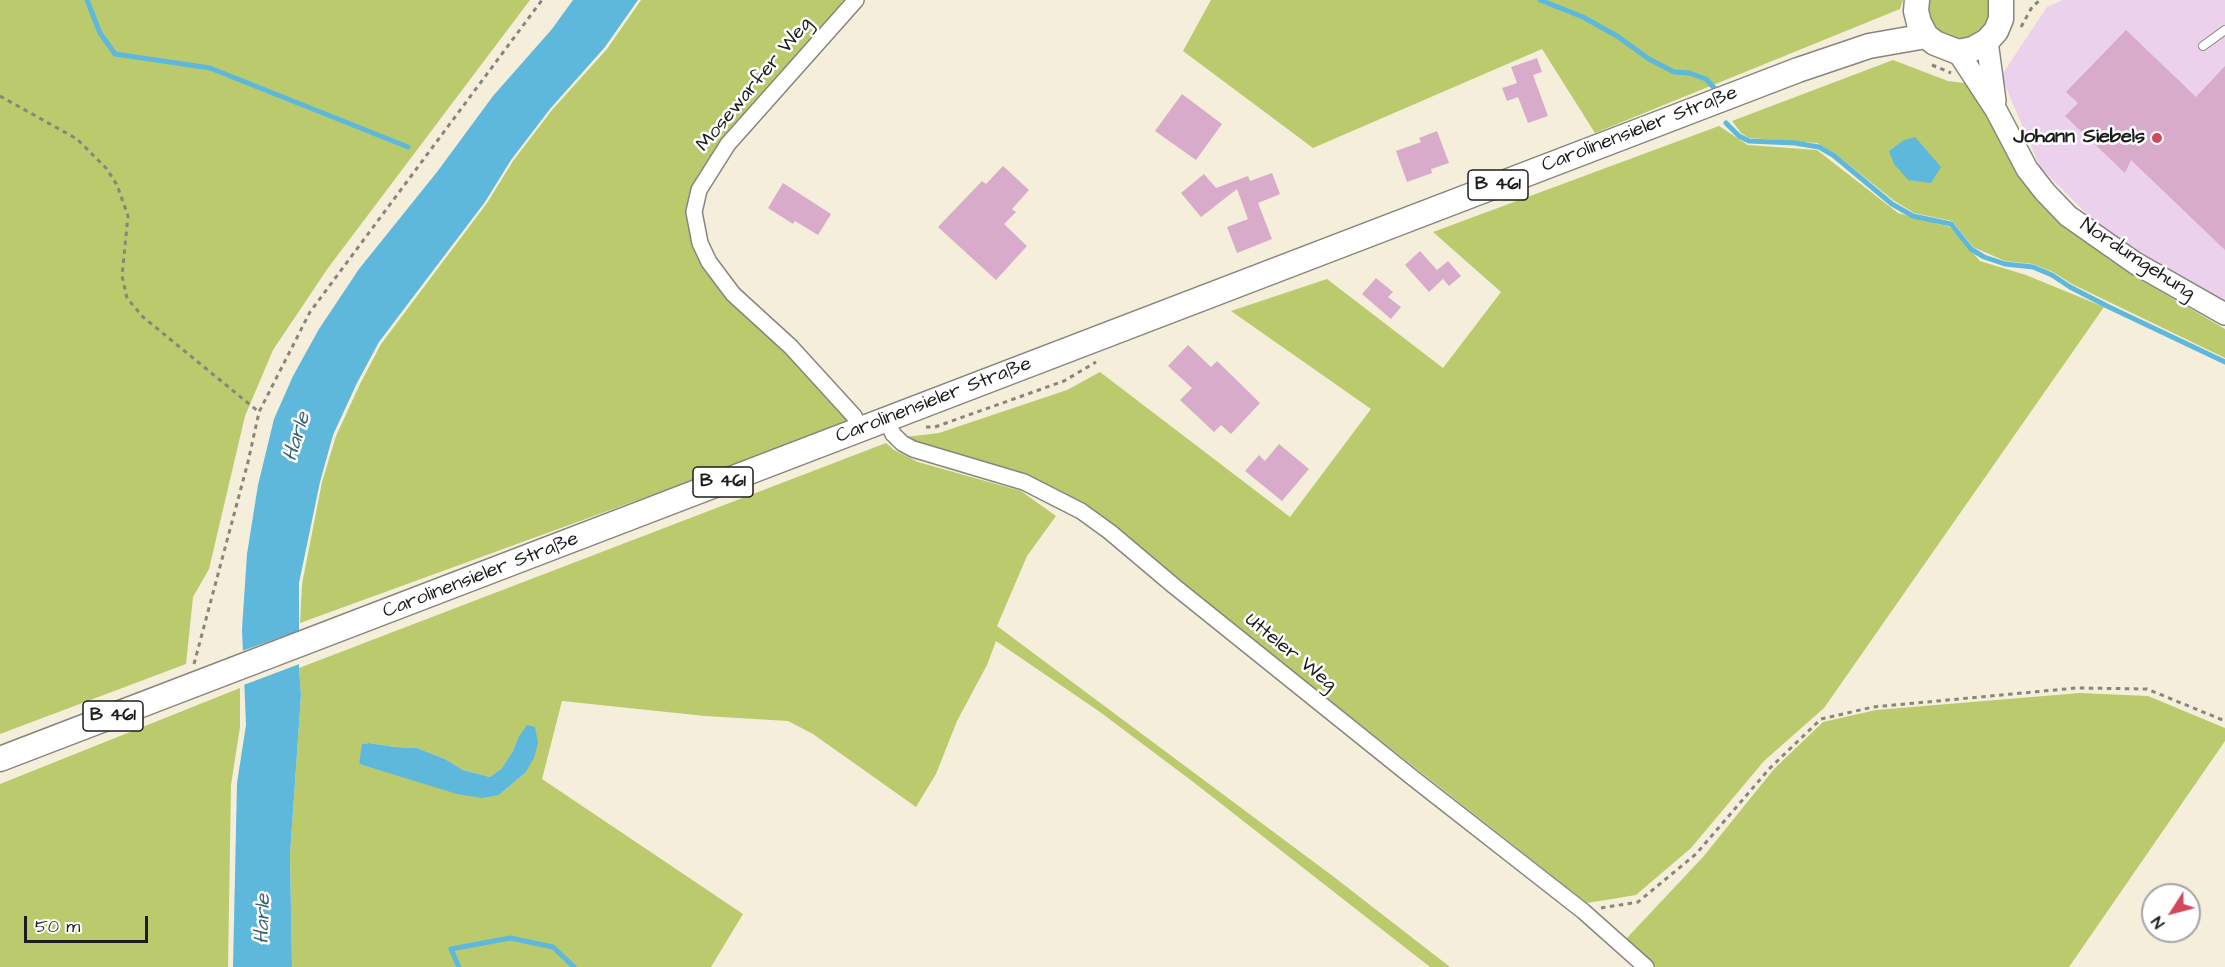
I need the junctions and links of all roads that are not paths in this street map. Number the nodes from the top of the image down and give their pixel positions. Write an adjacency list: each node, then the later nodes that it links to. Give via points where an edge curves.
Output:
1 (856, 0): 13 (street, Mosewarfer Weg, via 728,144 699,190 694,212 700,243 709,262 733,294 791,347 854,416)
2 (2005, 2): 6 (main road, via 1996,31)
3 (1917, 6): 5 (main road); 7 (main road, Carolinensieler Straße / B 461)
4 (2225, 30): 8 (lane)
5 (1926, 36): 7 (main road, Carolinensieler Straße / B 461); 9 (main road)
6 (1987, 41): 9 (main road); 10 (main road, Nordumgehung)
7 (1869, 46): 12 (main road, Carolinensieler Straße / B 461)
8 (2203, 46)
9 (1958, 52): 10 (main road, Nordumgehung)
10 (1996, 111): 11 (main road, Nordumgehung, via 2027,169 2068,216 2135,263)
11 (2225, 314)
12 (886, 419): 13 (main road, Carolinensieler Straße / B 461); 15 (street, Utteler Weg, via 893,434 913,449 1024,482 1081,511 1583,911)
13 (860, 429): 14 (main road, Carolinensieler Straße / B 461)
14 (0, 759)
15 (1646, 967)

